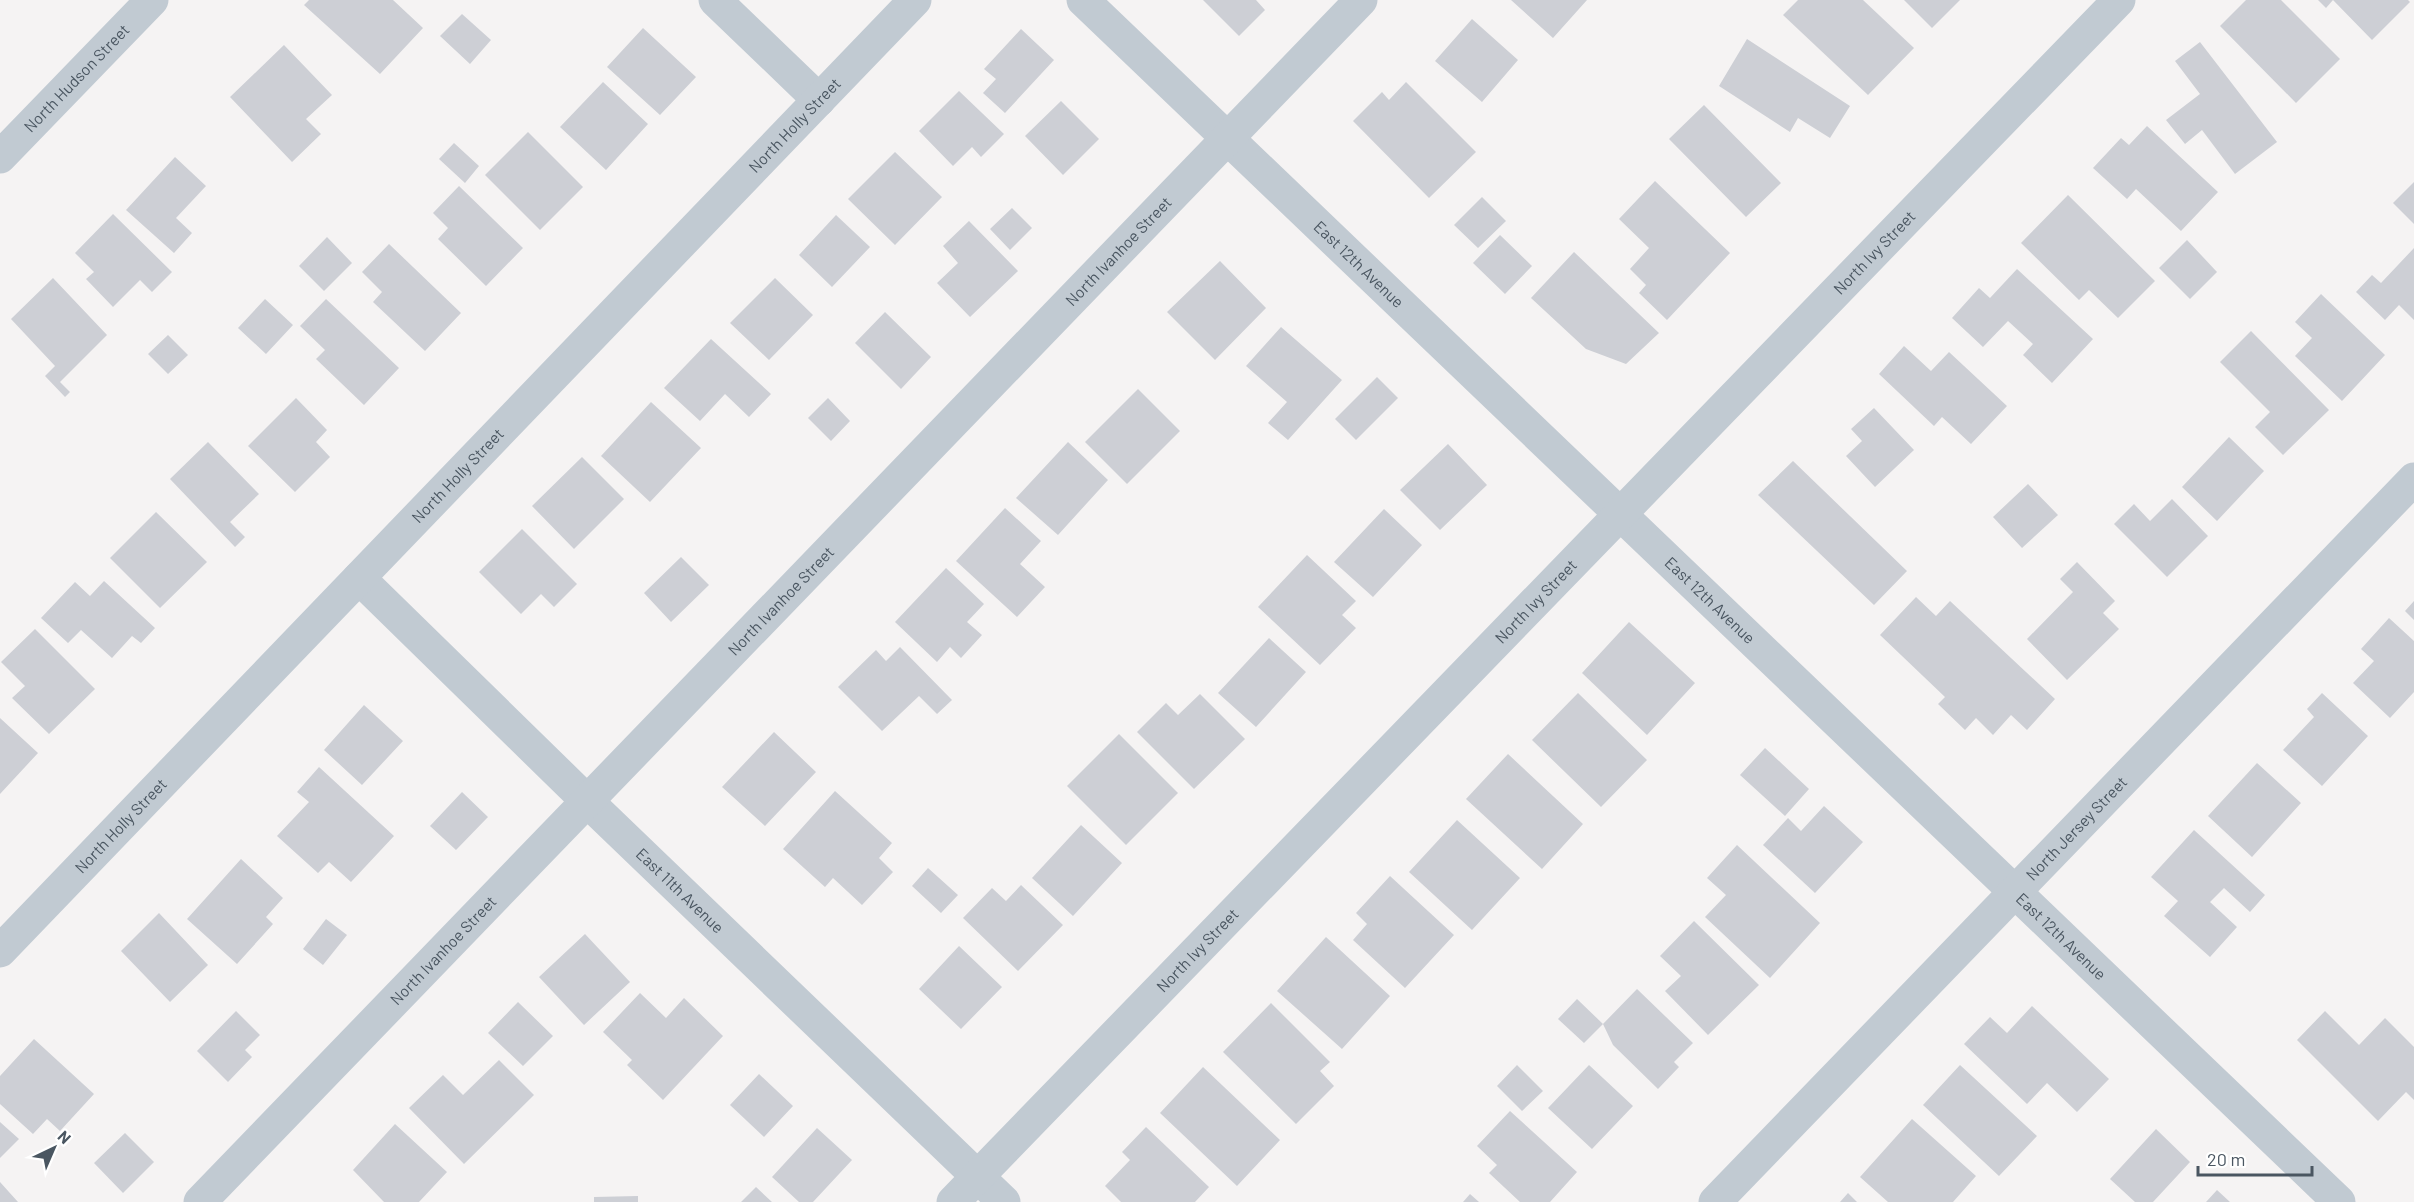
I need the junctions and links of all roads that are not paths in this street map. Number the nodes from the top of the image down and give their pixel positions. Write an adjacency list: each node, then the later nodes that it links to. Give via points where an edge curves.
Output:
1 (152, 0): 9 (street, North Hudson Street)
2 (715, 0): 7 (street)
3 (915, 0): 7 (street, North Holly Street)
4 (1083, 0): 8 (street, East 12th Avenue)
5 (1361, 0): 8 (street, North Ivanhoe Street)
6 (2120, 0): 11 (street, North Ivy Street)
7 (819, 100): 12 (street, North Holly Street)
8 (1228, 138): 11 (street, East 12th Avenue); 13 (street, North Ivanhoe Street)
9 (0, 157)
10 (2414, 479): 14 (street, North Jersey Street)
11 (1620, 514): 14 (street, East 12th Avenue); 16 (street, North Ivy Street)
12 (359, 578): 13 (street, East 11th Avenue); 15 (street, North Holly Street)
13 (587, 801): 16 (street, East 11th Avenue); 17 (street, North Ivanhoe Street)
14 (2015, 893): 20 (street, North Jersey Street); 21 (street, East 12th Avenue)
15 (6, 933)
16 (977, 1176): 18 (street, North Ivy Street); 19 (street, East 11th Avenue)
17 (200, 1202)
18 (952, 1202)
19 (1004, 1202)
20 (1715, 1202)
21 (2339, 1202)

